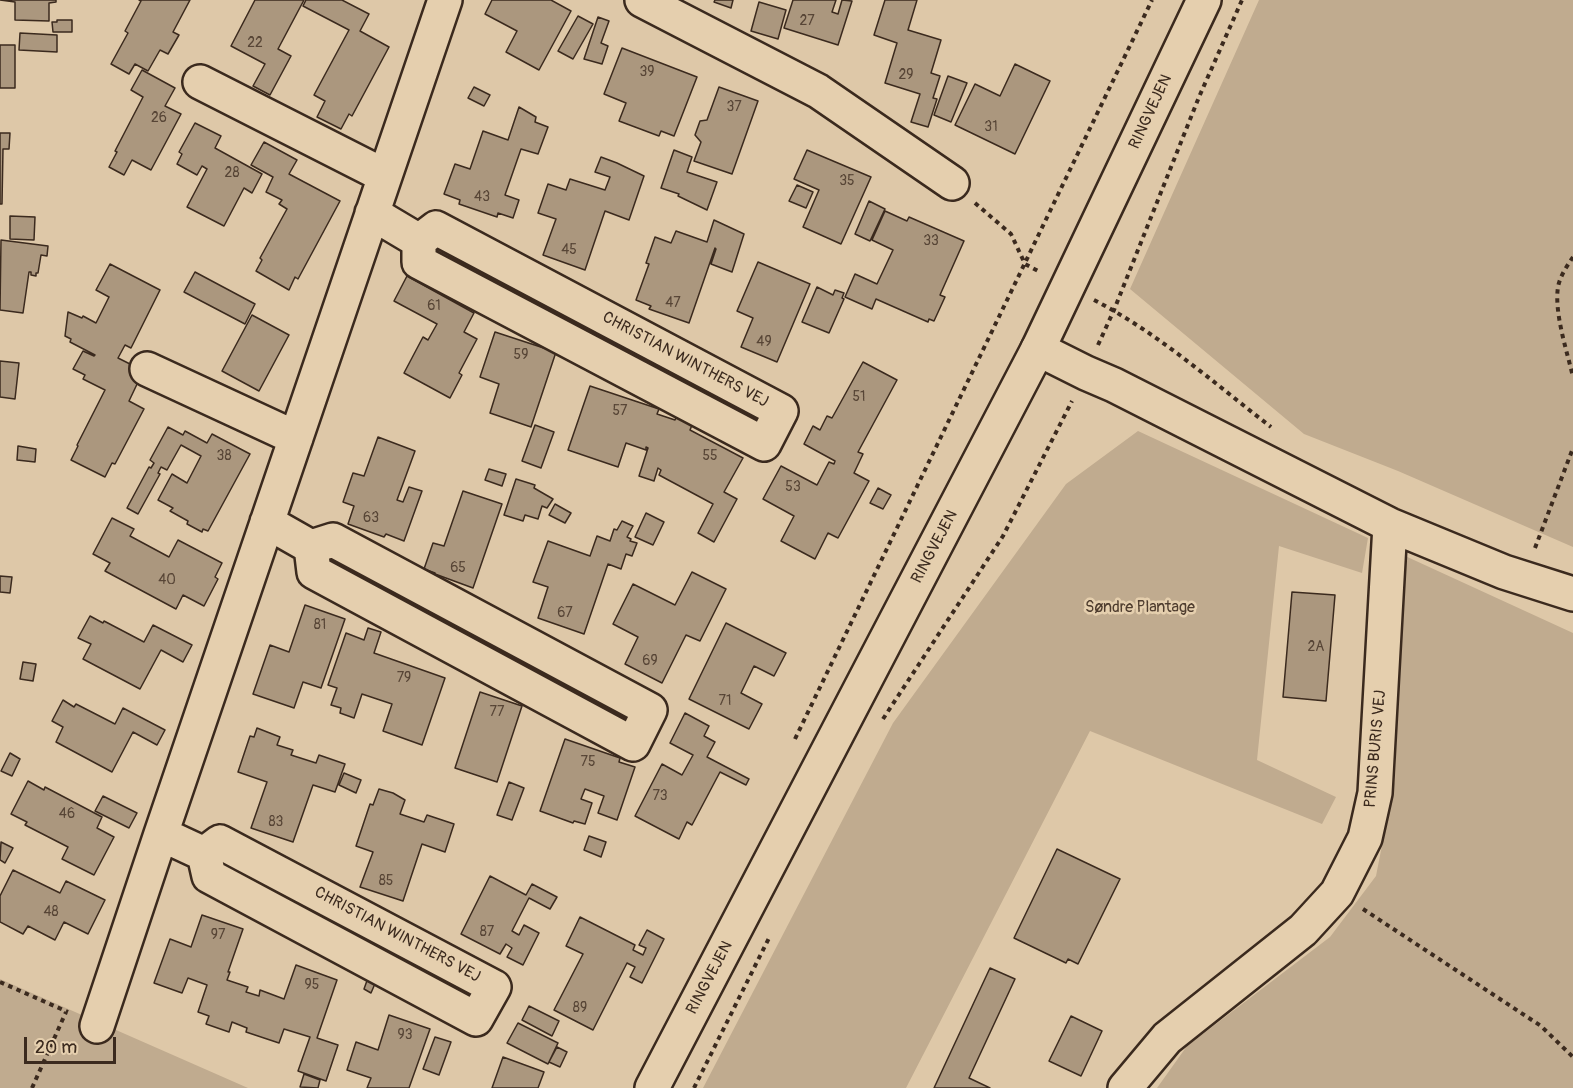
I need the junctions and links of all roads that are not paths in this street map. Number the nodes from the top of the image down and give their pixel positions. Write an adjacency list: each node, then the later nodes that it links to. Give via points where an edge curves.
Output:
1 (445, 0): 5 (street)
2 (642, 0): 6 (street, via 818,91)
3 (1204, 0): 9 (street, RINGVEJEN)
4 (200, 82): 5 (street)
5 (385, 176): 7 (street)
6 (952, 183)
7 (372, 213): 8 (street); 11 (street)
8 (419, 241): 8 (street, CHRISTIAN WINTHERS VEJ, via 419,262 764,444 781,411 436,228)
9 (1038, 350): 13 (street); 19 (street, RINGVEJEN)
10 (147, 369): 11 (street)
11 (296, 438): 12 (street)
12 (267, 522): 14 (street); 16 (street)
13 (1390, 525): 15 (street, via 1504,572); 20 (street, PRINS BURIS VEJ, via 1375,794 1365,838 1337,892 1303,930 1167,1038)
14 (311, 547): 14 (street, via 333,540 650,710 633,744 314,572)
15 (1573, 594)
16 (161, 834): 17 (street); 18 (street)
17 (204, 854): 17 (street, CHRISTIAN WINTHERS VEJ, via 209,876 476,1019 494,987 220,842)
18 (97, 1026)
19 (652, 1088)
20 (1125, 1088)

